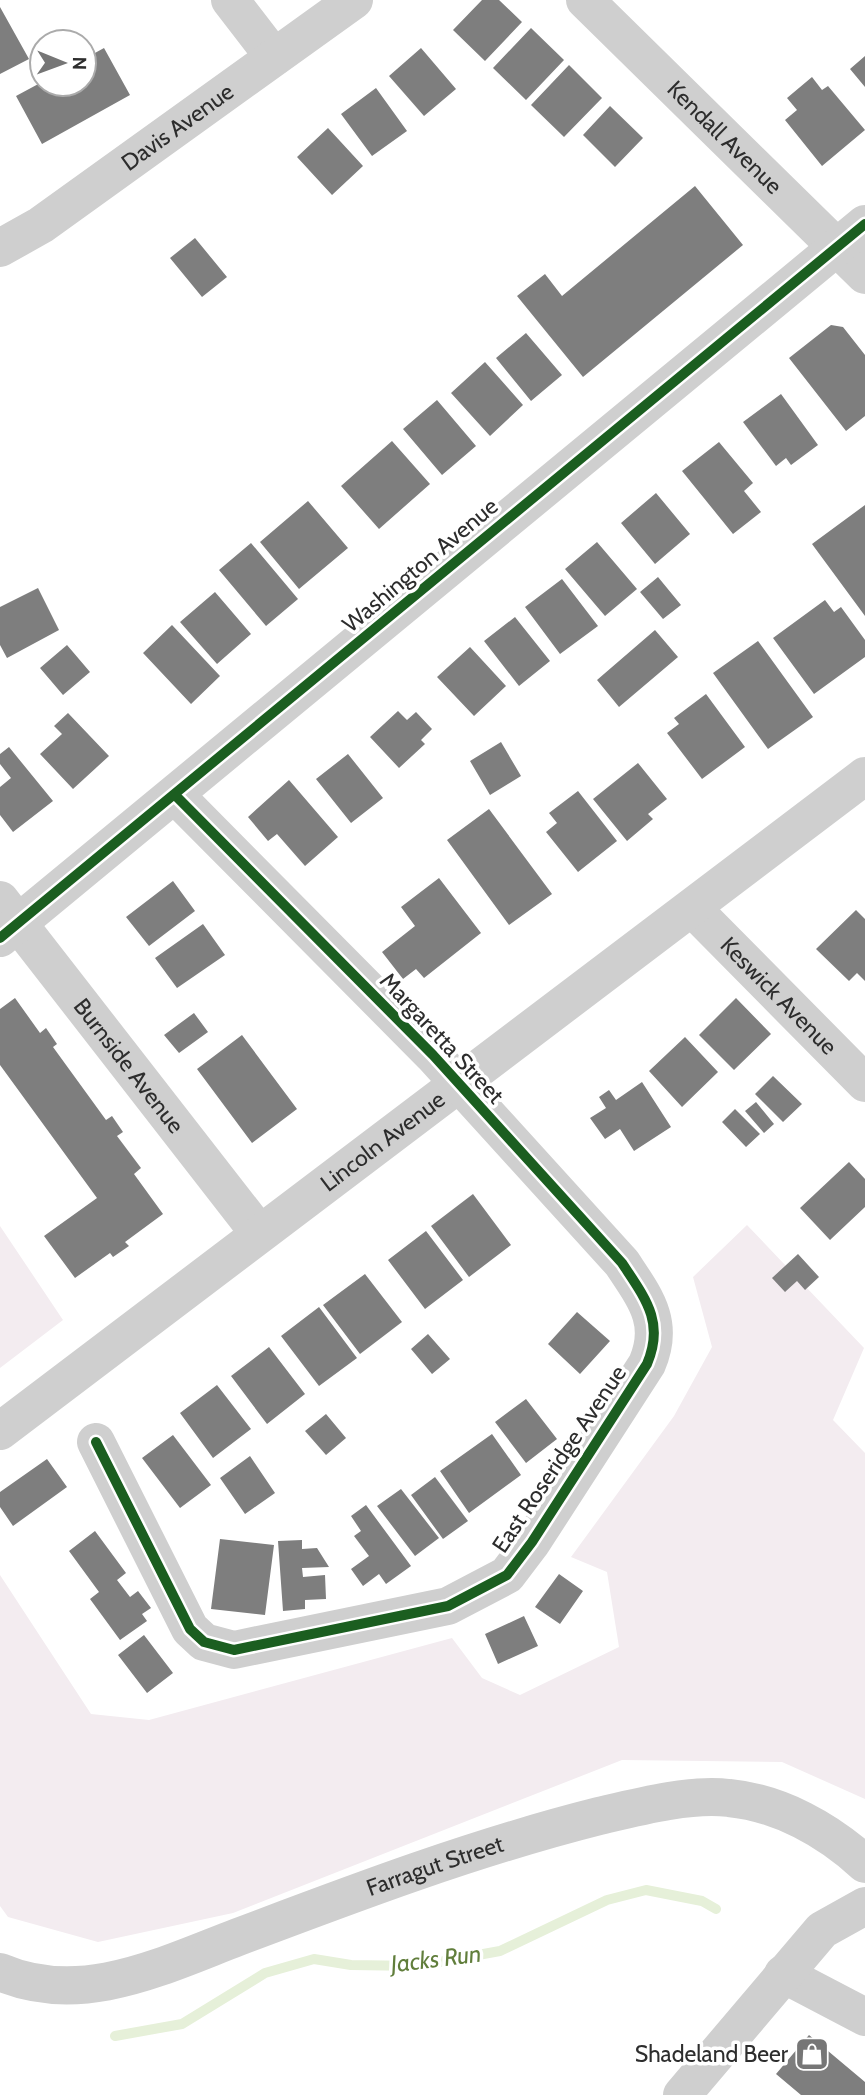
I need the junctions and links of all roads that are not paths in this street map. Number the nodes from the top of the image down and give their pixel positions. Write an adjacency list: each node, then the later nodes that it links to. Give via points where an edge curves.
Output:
1 (230, 0): 4 (street)
2 (354, 0): 4 (street, Davis Avenue)
3 (585, 0): 5 (street, Kendall Avenue)
4 (274, 57): 6 (street, Davis Avenue, via 41,225)
5 (851, 235): 7 (street, Kendall Avenue); 9 (street, Washington Avenue)
6 (0, 248)
7 (865, 275)
8 (865, 776): 10 (street, Lincoln Avenue)
9 (175, 795): 11 (street, Washington Avenue); 12 (street, Margaretta Street)
10 (693, 909): 12 (street, Lincoln Avenue); 13 (street, Keswick Avenue)
11 (7, 920): 14 (street, Burnside Avenue)
12 (458, 1083): 14 (street, Lincoln Avenue); 15 (street, Margaretta Street, via 622,1263 645,1298)
13 (865, 1083)
14 (258, 1233): 16 (street, Lincoln Avenue)
15 (655, 1327): 17 (street, East Roseridge Avenue, via 655,1345 647,1364 507,1575 449,1606 273,1643 219,1648 190,1629)
16 (0, 1431)
17 (96, 1442)
18 (865, 1864): 20 (street, Farragut Street, via 803,1820 756,1802 726,1797 677,1801 534,1832 353,1893 141,1974 84,1987 21,1982)
19 (865, 1906): 21 (street, via 822,1930)
20 (0, 1972)
21 (783, 1974): 22 (street); 23 (street)
22 (865, 2017)
23 (682, 2095)

